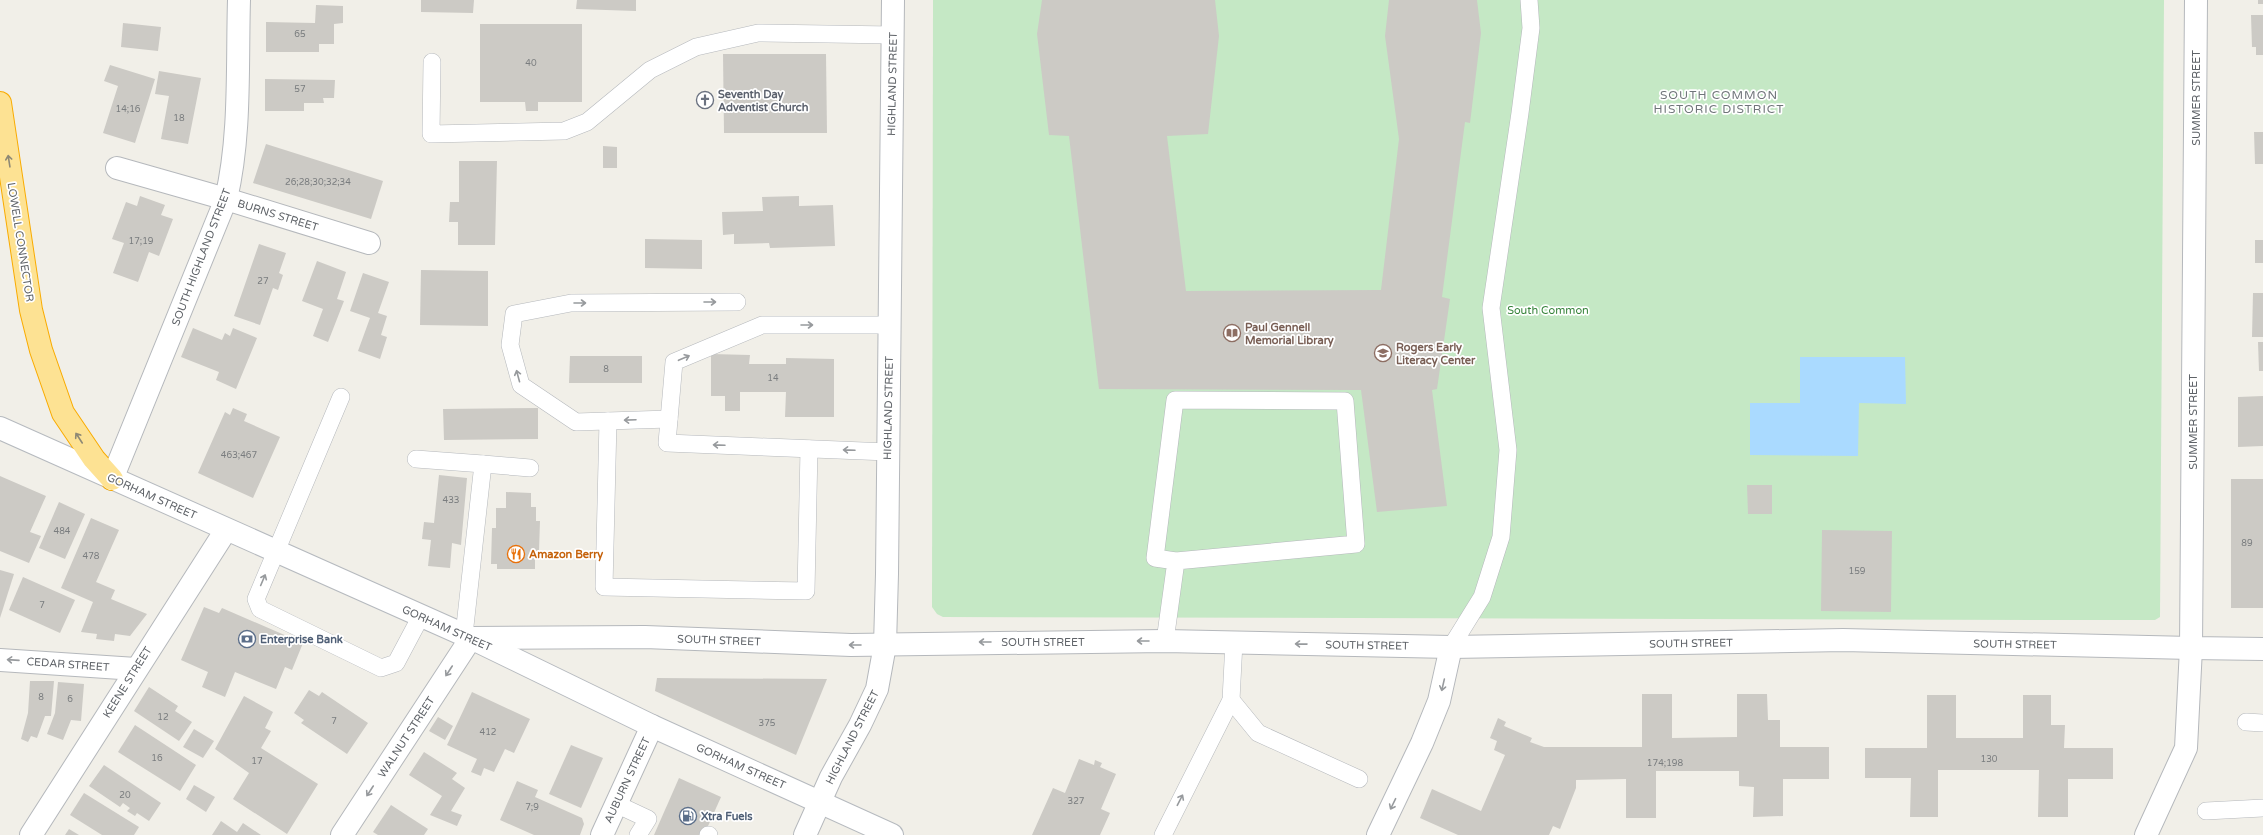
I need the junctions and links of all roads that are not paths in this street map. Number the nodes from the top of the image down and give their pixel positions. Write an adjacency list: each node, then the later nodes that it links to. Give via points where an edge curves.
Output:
1 (239, 0): 9 (street, SOUTH HIGHLAND STREET, via 235,145)
2 (893, 0): 5 (street, HIGHLAND STREET)
3 (1529, 0): 31 (lane, via 1531,28 1491,308 1508,450 1501,537 1482,597)
4 (2196, 0): 32 (street, SUMMER STREET)
5 (893, 35): 6 (lane, via 758,33 696,48 650,70 587,122 564,131 431,134); 12 (street, HIGHLAND STREET)
6 (432, 62)
7 (0, 103): 22 (highway, LOWELL CONNECTOR, one-way to 7, via 94,459 63,413 51,382 31,310)
8 (116, 168): 9 (street, BURNS STREET)
9 (226, 199): 10 (street, BURNS STREET); 22 (street, SOUTH HIGHLAND STREET)
10 (369, 243)
11 (737, 302): 15 (lane, one-way to 11, via 576,422 521,385 510,345 514,314 571,303)
12 (889, 325): 14 (lane, one-way to 12, via 674,362 762,325); 18 (street, HIGHLAND STREET)
13 (341, 398): 24 (lane)
14 (669, 419): 15 (lane, one-way to 15); 17 (lane, one-way to 14, via 667,443)
15 (608, 421): 17 (lane, via 604,587 806,591)
16 (0, 428): 22 (street, GORHAM STREET)
17 (809, 449): 18 (lane, one-way to 17)
18 (888, 452): 30 (street, HIGHLAND STREET)
19 (416, 459): 20 (lane)
20 (483, 464): 21 (lane); 27 (lane)
21 (530, 468)
22 (112, 479): 23 (street, GORHAM STREET)
23 (226, 530): 24 (street, GORHAM STREET); 35 (street, KEENE STREET)
24 (275, 552): 26 (street, GORHAM STREET); 26 (lane, one-way to 24, via 396,663 381,668 260,609 256,599)
25 (1176, 561): 25 (lane, via 1356,544 1344,401 1175,400 1155,558); 28 (lane)
26 (421, 616): 27 (street, GORHAM STREET)
27 (467, 637): 30 (street, SOUTH STREET, one-way to 27, via 645,637); 39 (street, GORHAM STREET); 46 (street, WALNUT STREET, one-way to 46)
28 (1165, 641): 29 (street, SOUTH STREET); 30 (street, SOUTH STREET, one-way to 30)
29 (1234, 642): 31 (street, SOUTH STREET, one-way to 29); 36 (lane)
30 (885, 645): 41 (street, HIGHLAND STREET, via 877,689)
31 (1452, 646): 32 (street, SOUTH STREET, via 1843,640); 52 (street, one-way to 52, via 1439,700 1422,743)
32 (2191, 648): 33 (street, SOUTH STREET); 53 (street, SUMMER STREET, via 2186,748)
33 (2263, 649)
34 (0, 660): 35 (street, CEDAR STREET, one-way to 34)
35 (136, 668): 45 (street, KEENE STREET)
36 (1231, 700): 40 (lane, via 1258,733); 51 (lane, one-way to 36)
37 (2246, 722): 38 (lane)
38 (2263, 723)
39 (652, 726): 41 (street, GORHAM STREET); 42 (street, AUBURN STREET)
40 (1359, 779)
41 (820, 801): 49 (street, HIGHLAND STREET); 50 (street, GORHAM STREET)
42 (616, 804): 47 (street, AUBURN STREET); 48 (lane, via 655,815)
43 (2263, 808): 44 (lane)
44 (2206, 811)
45 (31, 835)
46 (342, 835)
47 (602, 835)
48 (638, 835)
49 (806, 835)
50 (892, 835)
51 (1162, 835)
52 (1378, 835)
53 (2146, 835)

